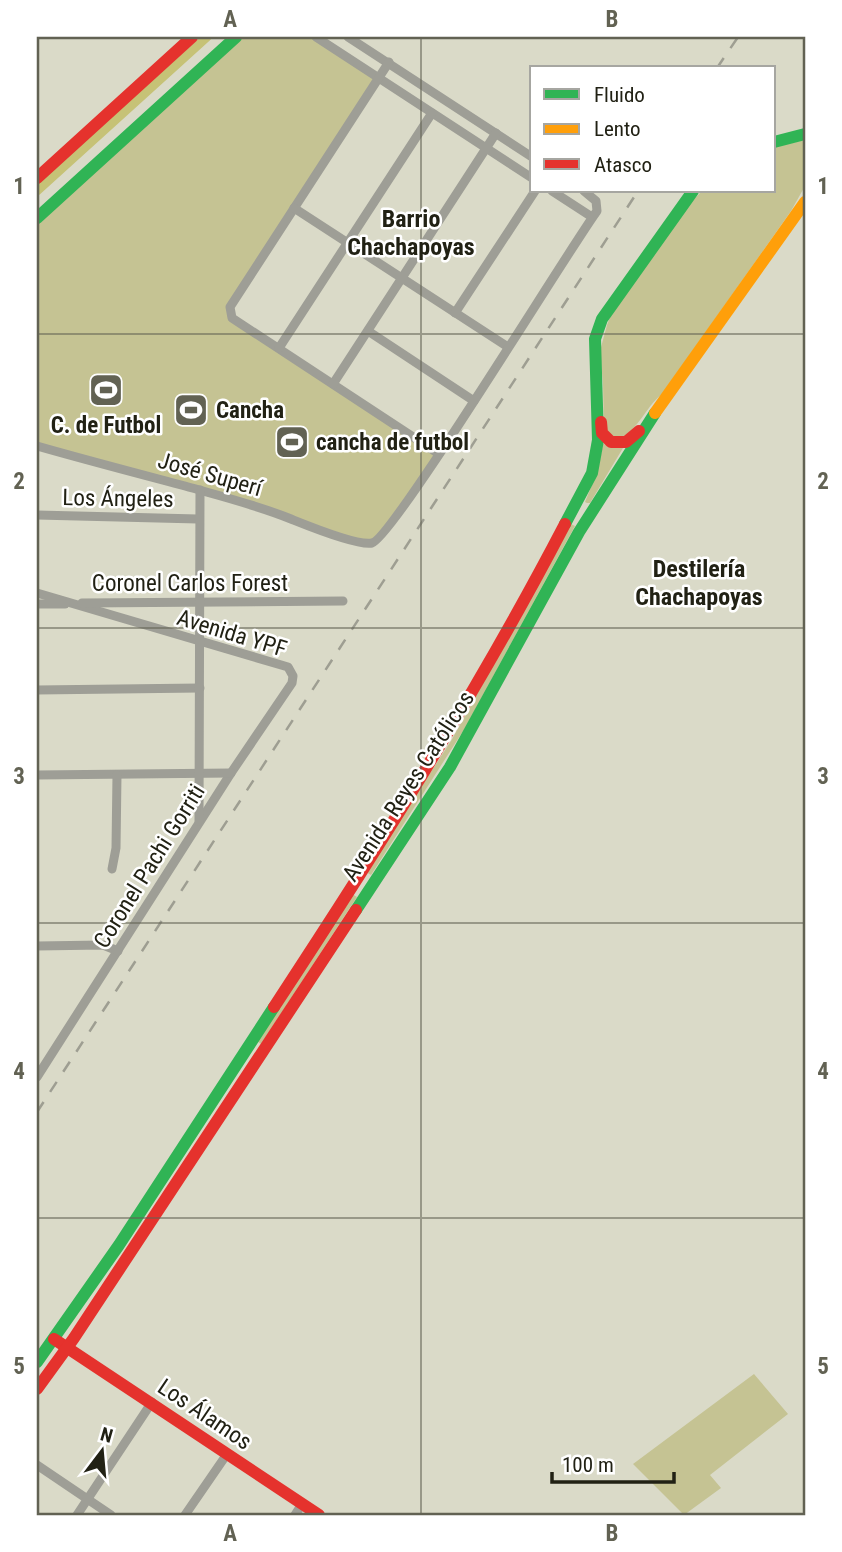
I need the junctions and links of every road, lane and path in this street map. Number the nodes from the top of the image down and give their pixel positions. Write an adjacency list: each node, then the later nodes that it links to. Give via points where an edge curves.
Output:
1 (192, 37): 14 (main road)
2 (236, 37): 22 (main road)
3 (316, 37): 6 (street)
4 (348, 37): 5 (street)
5 (389, 62): 6 (street); 8 (street)
6 (379, 78): 7 (street); 20 (street)
7 (432, 113): 11 (street); 23 (street)
8 (496, 133): 11 (street); 12 (street)
9 (804, 135): 10 (main road)
10 (776, 142)
11 (486, 148): 13 (street); 24 (street)
12 (530, 156)
13 (530, 177)
14 (37, 178)
15 (534, 192): 25 (street)
16 (554, 192): 21 (street)
17 (584, 192): 21 (street, via 596,201)
18 (692, 192): 29 (main road, Avenida Reyes Católicos, via 602,319 595,339)
19 (805, 200): 32 (main road, Avenida Reyes Católicos)
20 (294, 208): 23 (street); 28 (street, via 229,310 232,318)
21 (592, 217): 27 (street)
22 (37, 218)
23 (347, 243): 24 (street); 28 (street)
24 (402, 278): 25 (street); 26 (street)
25 (455, 313): 27 (street)
26 (368, 331): 30 (street); 31 (street)
27 (508, 347): 31 (street)
28 (279, 348): 30 (street)
29 (596, 375): 32 (main road, via 602,433 611,442 635,437); 56 (main road, Avenida Reyes Católicos, via 598,440 592,473 472,693 347,895)
30 (333, 384): 34 (street)
31 (474, 401): 34 (street)
32 (659, 406): 57 (main road, Avenida Reyes Católicos, via 579,532 450,767)
33 (37, 446): 35 (street, José Superí)
34 (439, 454): 35 (street, José Superí, via 391,524 372,543)
35 (200, 491): 37 (street)
36 (37, 515): 37 (street, Los Ángeles)
37 (198, 519): 41 (street)
38 (37, 593): 40 (street, Avenida YPF)
39 (343, 601): 41 (street, Coronel Carlos Forest)
40 (73, 603): 41 (street, Coronel Carlos Forest); 42 (street, Coronel Carlos Forest); 43 (street, Avenida YPF)
41 (200, 603): 43 (street)
42 (37, 604)
43 (200, 642): 44 (street, Avenida YPF, via 288,667); 45 (street)
44 (293, 676): 47 (street, Coronel Pachi Gorriti)
45 (200, 688): 46 (street); 50 (street)
46 (37, 690)
47 (231, 773): 50 (street); 51 (street, Coronel Pachi Gorriti)
48 (37, 775): 49 (street)
49 (117, 775): 50 (street); 52 (street, via 116,848)
50 (201, 775): 51 (street)
51 (200, 823): 54 (street, Coronel Pachi Gorriti)
52 (111, 869)
53 (37, 946): 54 (street, via 103,945)
54 (118, 951): 55 (street, Coronel Pachi Gorriti)
55 (37, 1077)
56 (54, 1339): 57 (main road, Los Álamos); 58 (main road, Avenida Reyes Católicos)
57 (67, 1348): 59 (main road, Avenida Reyes Católicos); 60 (main road, Los Álamos)
58 (37, 1362)
59 (37, 1389)
60 (152, 1402): 61 (main road, Los Álamos); 63 (street)
61 (227, 1454): 64 (main road, Los Álamos); 67 (street)
62 (37, 1465): 63 (street)
63 (86, 1499): 65 (street); 66 (street)
64 (298, 1510): 68 (main road, Los Álamos)
65 (77, 1515)
66 (111, 1515)
67 (185, 1515)
68 (319, 1515)

